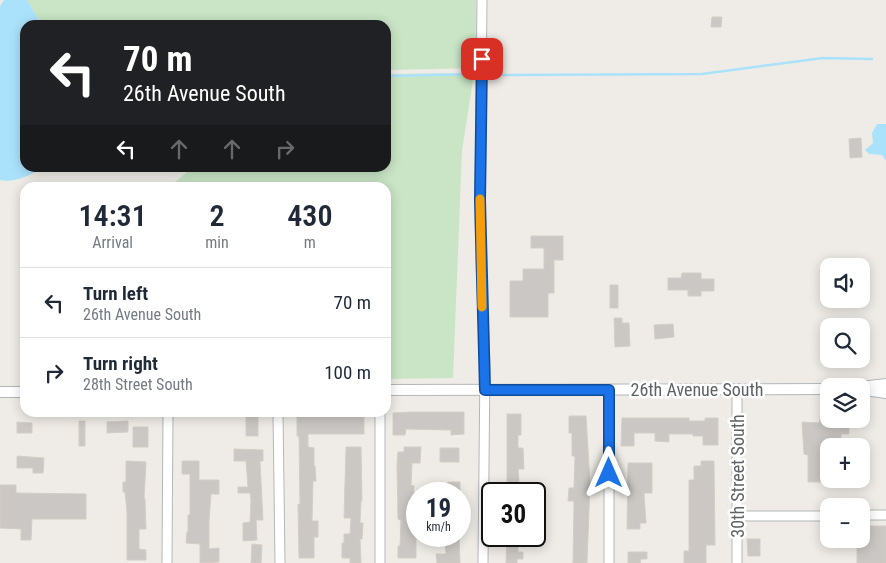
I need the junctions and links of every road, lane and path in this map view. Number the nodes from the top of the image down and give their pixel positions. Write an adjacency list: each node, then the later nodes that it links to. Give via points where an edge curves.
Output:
1 (482, 0): 7 (street, via 480,200)
2 (886, 384): 3 (street)
3 (870, 387)
4 (737, 389): 5 (street, 26th Avenue South); 8 (street, 26th Avenue South); 25 (street, 30th Street South)
5 (820, 389)
6 (391, 390): 7 (street, 26th Avenue South)
7 (485, 390): 8 (street, 26th Avenue South); 23 (street)
8 (609, 390): 24 (street)
9 (870, 390): 12 (street)
10 (0, 392): 11 (street)
11 (20, 392)
12 (886, 393)
13 (168, 417): 20 (street)
14 (278, 417): 21 (street)
15 (380, 417): 22 (street)
16 (870, 515): 17 (street)
17 (886, 515)
18 (748, 516): 19 (street)
19 (820, 516)
20 (167, 563)
21 (280, 563)
22 (380, 563)
23 (484, 563)
24 (609, 563)
25 (737, 563)

